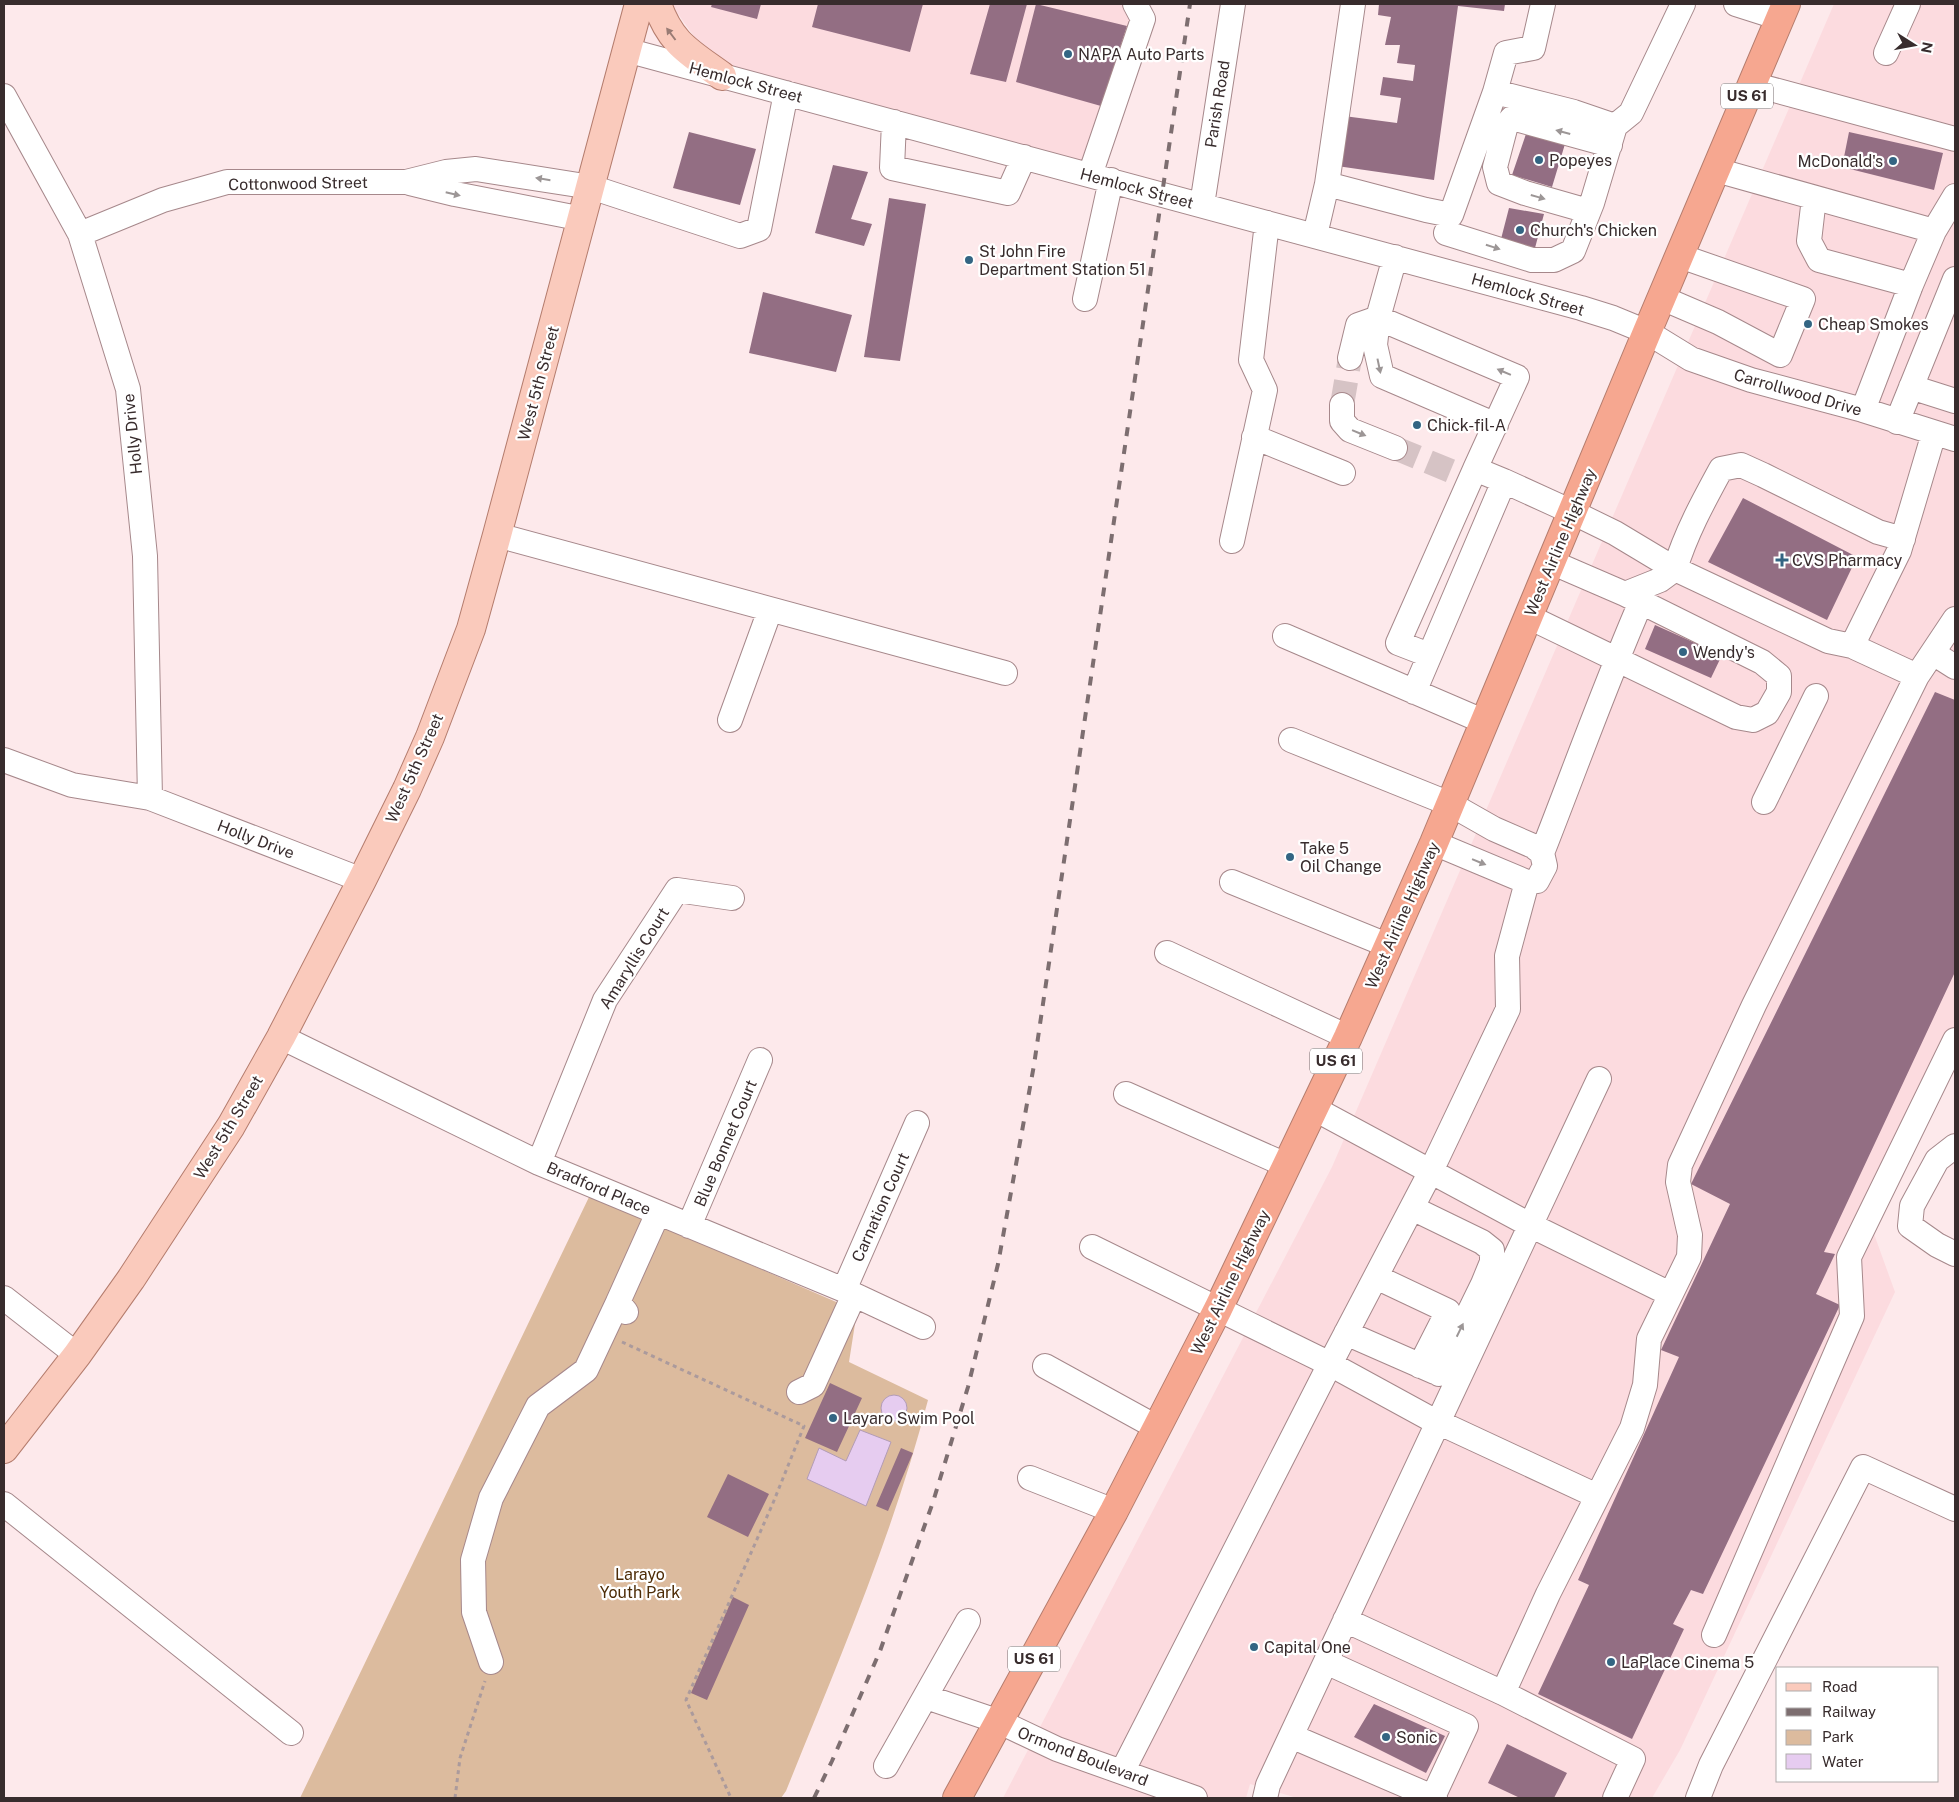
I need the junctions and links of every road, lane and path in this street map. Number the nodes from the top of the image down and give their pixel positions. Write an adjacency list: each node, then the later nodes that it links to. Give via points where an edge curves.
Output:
1 (639, 4): 11 (main road, West 5th Street)
2 (657, 4): 13 (main road, one-way to 2, via 675,39)
3 (1135, 4): 23 (street, via 1142,18)
4 (1233, 4): 29 (street, Parish Road)
5 (1353, 4): 25 (street)
6 (1543, 4): 15 (street, via 1533,48 1506,53)
7 (1683, 4): 19 (street, via 1631,113)
8 (1736, 4): 10 (street)
9 (1908, 4): 12 (street)
10 (1783, 11): 14 (highway, West Airline Highway / US 61)
11 (626, 50): 13 (street, Hemlock Street); 26 (main road, West 5th Street)
12 (1886, 53)
13 (722, 76): 16 (street, Hemlock Street)
14 (1752, 84): 20 (street); 22 (highway, West Airline Highway / US 61)
15 (1495, 92): 19 (street, via 1574,112); 33 (street)
16 (786, 93): 18 (street, Hemlock Street); 26 (street, Cottonwood Street, via 759,229 740,236)
17 (4, 96): 35 (street, Holly Drive)
18 (894, 122): 21 (street, Hemlock Street); 21 (street, via 892,168 1008,193)
19 (1613, 136): 30 (street); 30 (street, one-way to 30, via 1512,118 1506,126 1495,167 1500,183 1525,194)
20 (1955, 139)
21 (1024, 157): 23 (street, Hemlock Street)
22 (1716, 170): 28 (street); 37 (highway, West Airline Highway / US 61)
23 (1100, 178): 29 (street, Hemlock Street); 43 (street)
24 (406, 182): 26 (street, Cottonwood Street, one-way to 24, via 476,169 446,172); 31 (street, Cottonwood Street, one-way to 31); 35 (street, Cottonwood Street, via 227,182 163,200)
25 (1327, 184): 33 (street, via 1426,210); 36 (street)
26 (591, 187): 31 (main road, West 5th Street)
27 (1955, 196): 34 (street)
28 (1814, 198): 34 (street); 41 (street, via 1809,241 1819,260)
29 (1202, 205): 32 (street, Hemlock Street)
30 (1588, 212): 33 (street, one-way to 30, via 1532,260 1554,260 1573,251)
31 (583, 219): 60 (main road, West 5th Street)
32 (1267, 223): 36 (street, Hemlock Street); 54 (street, via 1251,360 1265,390)
33 (1449, 224): 39 (street)
34 (1934, 231): 41 (street)
35 (80, 234): 84 (street, Holly Drive, via 128,389 145,556)
36 (1315, 236): 38 (street, Hemlock Street)
37 (1680, 256): 42 (highway, West Airline Highway / US 61); 42 (street, via 1803,299 1780,355 1718,322)
38 (1396, 257): 39 (street, Hemlock Street); 44 (street)
39 (1437, 268): 45 (street, Hemlock Street, via 1613,318)
40 (1955, 279): 47 (street)
41 (1911, 285): 50 (street)
42 (1662, 298): 45 (highway, West Airline Highway / US 61)
43 (1086, 299)
44 (1378, 318): 46 (street, via 1358,325); 52 (street, one-way to 52, via 1375,345 1382,376); 52 (street, one-way to 44, via 1517,377)
45 (1647, 332): 50 (street, Carrollwood Drive, via 1691,359 1751,380); 59 (highway, West Airline Highway / US 61)
46 (1350, 358)
47 (1911, 387): 48 (street); 51 (street)
48 (1955, 401)
49 (1342, 405): 55 (street, one-way to 55, via 1342,421 1350,430)
50 (1863, 410): 51 (street, Carrollwood Drive)
51 (1897, 422): 53 (street, Carrollwood Drive)
52 (1496, 425): 56 (street)
53 (1944, 436): 61 (street)
54 (1254, 437): 57 (street); 62 (street)
55 (1394, 448)
56 (1464, 470): 58 (street); 73 (street, via 1398,643)
57 (1343, 473)
58 (1504, 481): 59 (street); 73 (street)
59 (1572, 512): 63 (highway, West Airline Highway / US 61); 64 (street)
60 (498, 535): 66 (street); 89 (main road, West 5th Street, via 450,688 407,789)
61 (1903, 539): 64 (street, via 1878,532 1741,465 1721,470 1695,518); 71 (street)
62 (1232, 541)
63 (1551, 562): 65 (street); 67 (highway, West Airline Highway / US 61)
64 (1675, 569): 65 (street); 68 (street, via 1667,592); 71 (street, via 1828,641)
65 (1633, 598): 68 (street); 74 (street)
66 (770, 610): 76 (street); 80 (street)
67 (1528, 617): 74 (street); 81 (highway, West Airline Highway / US 61)
68 (1671, 618): 74 (street, via 1762,662 1779,676 1779,692 1766,713 1753,720 1736,717)
69 (1955, 619): 72 (street)
70 (1285, 636): 78 (street)
71 (1852, 646): 77 (street)
72 (1932, 654): 75 (street); 77 (street)
73 (1429, 655): 78 (street)
74 (1616, 659): 88 (street)
75 (1955, 667)
76 (1005, 673)
77 (1917, 676): 115 (street, via 1754,1005 1680,1165 1678,1182 1690,1235 1689,1257)
78 (1414, 692): 81 (street)
79 (1816, 696): 85 (street)
80 (730, 720)
81 (1485, 722): 86 (highway, West Airline Highway / US 61)
82 (1292, 740): 86 (street)
83 (4, 760): 84 (street, Holly Drive, via 72,785)
84 (150, 798): 89 (street, Holly Drive)
85 (1764, 802)
86 (1450, 804): 87 (highway, West Airline Highway / US 61); 88 (street)
87 (1434, 843): 91 (street, one-way to 91); 93 (highway, West Airline Highway / US 61)
88 (1542, 853): 91 (street, via 1545,866 1537,881)
89 (362, 880): 95 (main road, West 5th Street)
90 (1232, 882): 93 (street)
91 (1527, 882): 106 (street, via 1508,956 1508,1009)
92 (732, 898): 104 (street, Amaryllis Court, via 677,890 605,1000)
93 (1387, 945): 96 (highway, West Airline Highway / US 61)
94 (1168, 953): 96 (street)
95 (281, 1037): 104 (street, Bradford Place); 121 (main road, West 5th Street, via 231,1126)
96 (1348, 1037): 101 (highway, West Airline Highway / US 61)
97 (1955, 1040): 136 (street, via 1849,1257 1852,1316)
98 (760, 1060): 110 (street, Blue Bonnet Court)
99 (1599, 1079): 109 (street)
100 (1126, 1094): 105 (street)
101 (1313, 1108): 105 (highway, West Airline Highway / US 61); 106 (street)
102 (917, 1123): 114 (street, Carnation Court)
103 (1955, 1146): 112 (street, via 1937,1160 1912,1206 1910,1226)
104 (539, 1163): 108 (street, Bradford Place)
105 (1286, 1165): 117 (highway, West Airline Highway / US 61)
106 (1431, 1171): 107 (street); 109 (street)
107 (1412, 1208): 113 (street); 124 (street, one-way to 107, via 1483,1284 1492,1262 1492,1250)
108 (658, 1213): 110 (street, Bradford Place); 119 (street, via 643,1262 622,1307)
109 (1530, 1225): 115 (street); 124 (street)
110 (689, 1226): 114 (street, Bradford Place)
111 (1092, 1247): 117 (street)
112 (1955, 1254)
113 (1376, 1277): 120 (street); 124 (street, via 1448,1311)
114 (849, 1292): 118 (street, Bradford Place); 125 (street, Carnation Court, via 813,1385)
115 (1670, 1294): 130 (street, via 1649,1339 1645,1386 1632,1428)
116 (4, 1298): 121 (street)
117 (1218, 1309): 122 (street); 127 (highway, West Airline Highway / US 61)
118 (923, 1327)
119 (604, 1333): 137 (street, via 586,1370 538,1406 491,1498 473,1560 474,1612); 147 (path, via 804,1426 686,1700)
120 (1346, 1333): 122 (street); 124 (street)
121 (77, 1355): 128 (main road, West 5th Street)
122 (1330, 1364): 126 (street); 145 (street)
123 (1045, 1366): 127 (street)
124 (1438, 1374): 126 (street)
125 (798, 1392)
126 (1438, 1422): 130 (street); 134 (street)
127 (1156, 1427): 133 (highway, West Airline Highway / US 61)
128 (4, 1449)
129 (1030, 1478): 133 (street)
130 (1597, 1496): 139 (street)
131 (4, 1504): 142 (street)
132 (1955, 1509): 153 (street, via 1863,1467 1711,1765)
133 (1114, 1511): 141 (highway, West Airline Highway / US 61)
134 (1345, 1620): 138 (street); 139 (street)
135 (968, 1621): 140 (street)
136 (1714, 1636)
137 (491, 1662): 146 (path, via 460,1758)
138 (1326, 1662): 143 (street); 151 (street, via 1466,1726)
139 (1503, 1693): 152 (street, via 1633,1759)
140 (926, 1698): 141 (street, Ormond Boulevard); 144 (street)
141 (1000, 1722): 145 (street, Ormond Boulevard, via 1057,1749); 148 (highway, West Airline Highway / US 61)
142 (291, 1733)
143 (1291, 1736): 150 (street); 151 (street)
144 (886, 1766)
145 (1122, 1772): 149 (street, Ormond Boulevard)
146 (455, 1798)
147 (731, 1798)
148 (958, 1798)
149 (1195, 1798)
150 (1265, 1798)
151 (1434, 1798)
152 (1615, 1798)
153 (1698, 1798)

